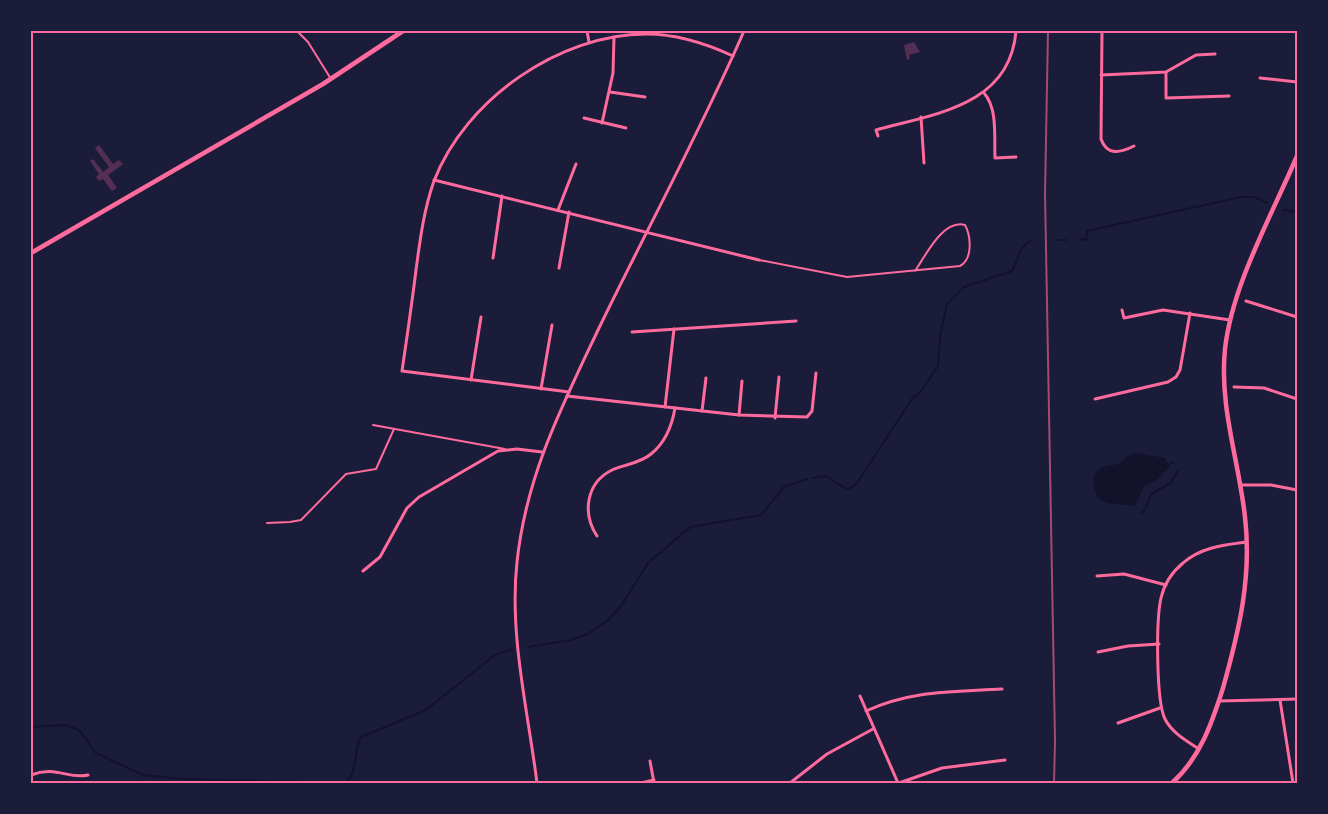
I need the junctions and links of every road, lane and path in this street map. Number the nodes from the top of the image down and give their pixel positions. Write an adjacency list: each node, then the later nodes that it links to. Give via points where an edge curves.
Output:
1 (297, 31): 15 (lane, via 308,42)
2 (403, 31): 15 (street)
3 (586, 31): 9 (street)
4 (744, 31): 11 (street)
5 (1016, 31): 18 (street, via 1008,63)
6 (1102, 31): 13 (street)
7 (663, 33): 8 (street); 11 (street, via 696,41)
8 (614, 37): 9 (street); 17 (street)
9 (590, 42): 31 (street, via 530,71 490,100 457,137)
10 (1215, 54): 12 (street, via 1196,55)
11 (733, 56): 35 (street)
12 (1166, 72): 13 (street); 19 (street, via 1166,98)
13 (1101, 75): 26 (street, via 1103,144 1118,153)
14 (1260, 78): 16 (street)
15 (331, 79): 36 (street)
16 (1297, 82)
17 (610, 92): 20 (street); 23 (street)
18 (984, 93): 21 (street, via 957,107); 28 (street, via 993,114 995,158)
19 (1229, 96)
20 (645, 97)
21 (921, 117): 25 (street, via 876,130); 29 (street)
22 (584, 118): 23 (street)
23 (602, 123): 24 (street)
24 (626, 128)
25 (878, 136)
26 (1134, 146)
27 (1297, 156): 46 (street, via 1240,286)
28 (1016, 157)
29 (924, 163)
30 (576, 164): 33 (street)
31 (434, 180): 32 (street); 54 (street, via 426,205 402,371)
32 (502, 196): 33 (street); 37 (street)
33 (558, 210): 34 (street)
34 (569, 212): 35 (street); 39 (street)
35 (646, 231): 38 (street); 58 (street)
36 (31, 253)
37 (493, 258)
38 (759, 260): 40 (lane, via 847,277)
39 (559, 268)
40 (915, 270): 40 (lane, via 964,264 970,248 965,224 948,228)
41 (1246, 301): 45 (street)
42 (1122, 310): 43 (street, via 1124,318 1163,310)
43 (1190, 312): 46 (street); 59 (street, via 1176,377 1168,382)
44 (480, 316): 54 (street)
45 (1297, 317)
46 (1230, 320): 70 (street, via 1224,384)
47 (796, 321): 49 (street)
48 (552, 326): 57 (street)
49 (674, 329): 50 (street); 61 (street)
50 (632, 332)
51 (816, 373): 65 (street, via 810,416)
52 (779, 377): 65 (street)
53 (706, 378): 63 (street)
54 (471, 380): 57 (street)
55 (742, 381): 64 (street)
56 (1234, 388): 60 (street, via 1264,388)
57 (541, 389): 58 (street)
58 (568, 394): 61 (street); 69 (street)
59 (1096, 399)
60 (1297, 399)
61 (665, 407): 62 (street)
62 (675, 408): 63 (street); 73 (street, via 670,429 658,448 640,461 606,473 594,486 587,511)
63 (702, 411): 64 (street)
64 (739, 415): 65 (street)
65 (775, 418)
66 (374, 425): 67 (lane)
67 (394, 429): 68 (lane); 72 (lane, via 376,469 346,474 301,520)
68 (505, 449): 69 (street); 75 (street, via 419,497 407,508 380,557)
69 (542, 452): 95 (street, via 523,516 516,593 520,658)
70 (1240, 485): 71 (street, via 1271,485); 74 (street)
71 (1297, 490)
72 (267, 523)
73 (597, 536)
74 (1247, 541): 77 (street, via 1205,549 1193,555); 84 (street, via 1243,611)
75 (363, 571)
76 (1097, 576): 77 (street, via 1131,575)
77 (1166, 585): 78 (street, via 1159,610)
78 (1159, 644): 79 (street); 85 (street)
79 (1098, 652)
80 (1002, 689): 86 (street, via 906,696)
81 (860, 696): 86 (street)
82 (1297, 699): 83 (street)
83 (1280, 700): 84 (street); 100 (street)
84 (1218, 701): 89 (street)
85 (1160, 708): 87 (street); 89 (street, via 1169,726)
86 (866, 711): 88 (street)
87 (1118, 723)
88 (873, 729): 97 (street, via 827,754); 98 (street)
89 (1199, 750): 99 (street)
90 (1005, 760): 98 (street, via 942,768)
91 (650, 762): 94 (street)
92 (31, 775): 93 (street, via 52,770 80,777)
93 (88, 775)
94 (654, 782): 96 (street)
95 (537, 783)
96 (641, 783)
97 (790, 783)
98 (899, 783)
99 (1172, 783)
100 (1293, 783)

